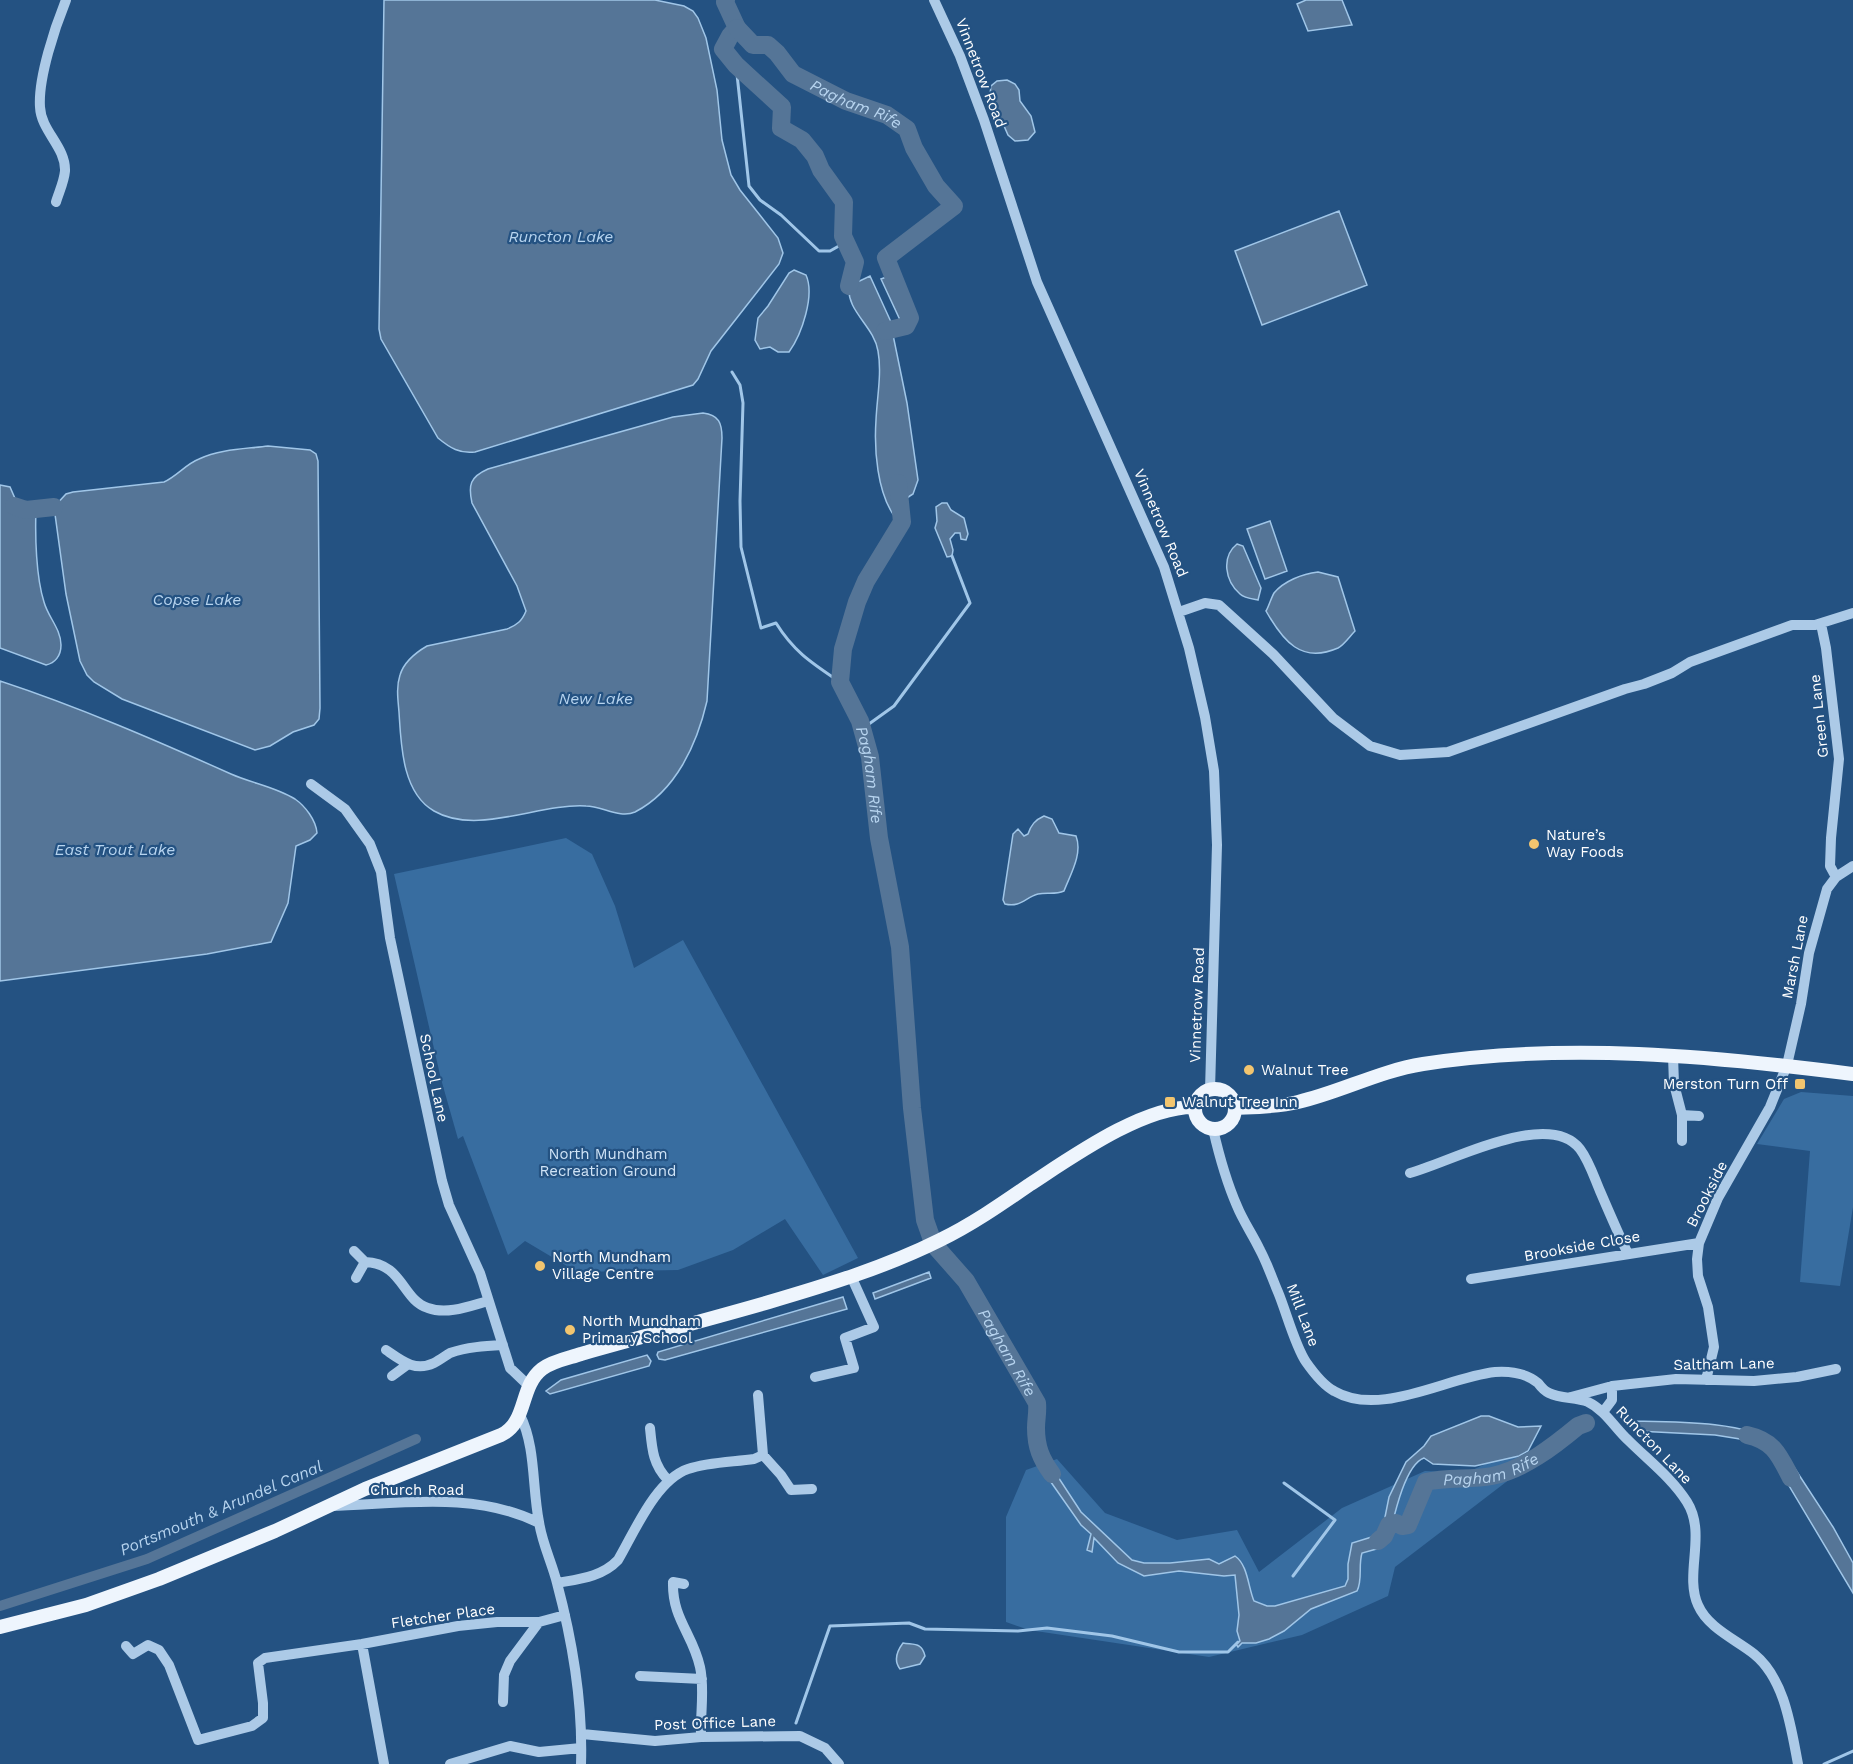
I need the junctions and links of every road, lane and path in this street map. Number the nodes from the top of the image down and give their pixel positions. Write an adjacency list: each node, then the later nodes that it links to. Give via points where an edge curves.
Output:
1 (66, 0): 3 (street, via 54,32 40,106 45,127 65,168)
2 (934, 0): 4 (street, Vinnetrow Road, via 984,120 1037,282 1164,567)
3 (56, 202)
4 (1179, 612): 6 (street, via 1205,603 1219,605 1273,654 1333,718 1370,746 1400,755 1448,752 1644,684 1740,642 1792,625); 13 (street, Vinnetrow Road, via 1214,771 1217,845)
5 (1853, 613): 6 (street)
6 (1821, 624): 9 (street, Green Lane, via 1839,759 1830,866)
7 (311, 784): 28 (street, School Lane, via 345,809 370,843 381,872 390,938 442,1181)
8 (1853, 866): 9 (street, Marsh Lane)
9 (1836, 877): 11 (street, Marsh Lane, via 1827,889 1817,920)
10 (1673, 1056): 11 (main road); 15 (main road, via 1562,1053 1424,1064 1376,1075 1298,1102); 16 (street, via 1674,1084)
11 (1787, 1065): 12 (main road); 21 (street, Brookside, via 1770,1107 1718,1198)
12 (1853, 1074)
13 (1210, 1090): 14 (main road, via 1200,1095); 15 (main road, via 1225,1092)
14 (1195, 1107): 18 (main road, via 1202,1124); 25 (main road, via 1170,1110 1128,1126 958,1231)
15 (1234, 1108): 18 (main road, via 1226,1125)
16 (1682, 1115): 17 (street); 19 (street)
17 (1699, 1116)
18 (1214, 1129): 39 (street, Mill Lane, via 1237,1208 1262,1252 1305,1360 1334,1391 1365,1400 1388,1399 1507,1371 1520,1373 1548,1393)
19 (1682, 1141)
20 (1410, 1173): 23 (street, via 1428,1174 1454,1157 1509,1139 1530,1135 1567,1139 1578,1147 1588,1163)
21 (1699, 1243): 23 (street, Brookside Close); 35 (street, Brookside, via 1698,1276 1714,1347)
22 (354, 1251): 24 (street)
23 (1628, 1254): 27 (street, Brookside Close)
24 (365, 1262): 26 (street); 28 (street, via 392,1271 426,1308 452,1309)
25 (851, 1276): 34 (street, via 874,1327 845,1338 854,1368); 36 (main road, via 548,1365)
26 (356, 1278)
27 (1471, 1279)
28 (488, 1301): 29 (street, School Lane)
29 (502, 1345): 31 (street, via 474,1347 428,1366); 36 (street, School Lane, via 510,1368)
30 (386, 1350): 31 (street)
31 (407, 1365): 33 (street)
32 (1836, 1369): 35 (street, Saltham Lane, via 1754,1381)
33 (392, 1376)
34 (815, 1377)
35 (1706, 1380): 37 (street, Saltham Lane)
36 (529, 1386): 42 (main road)
37 (1612, 1386): 39 (street, Saltham Lane); 41 (street, via 1612,1400)
38 (758, 1395): 44 (street)
39 (1568, 1398): 40 (street, Mill Lane)
40 (1587, 1402): 41 (street, Runcton Lane)
41 (1603, 1412): 66 (street, Runcton Lane, via 1688,1504 1694,1517 1697,1604 1706,1619 1756,1656 1776,1683 1788,1713)
42 (520, 1414): 47 (main road, via 512,1428 501,1435); 48 (street, via 528,1430)
43 (650, 1428): 45 (street, via 653,1456)
44 (764, 1455): 45 (street, via 691,1468); 46 (street, via 790,1490)
45 (668, 1480): 49 (street, via 611,1568)
46 (812, 1489)
47 (328, 1507): 48 (street, Church Road, via 444,1502 507,1510); 53 (main road, via 159,1579 86,1605)
48 (539, 1523): 49 (street)
49 (557, 1583): 51 (street)
50 (684, 1584): 57 (street, via 673,1582 673,1599 695,1649)
51 (565, 1615): 52 (street, Fletcher Place); 59 (street, via 581,1703)
52 (539, 1622): 54 (street, Fletcher Place, via 458,1626); 58 (street, via 510,1661 504,1675)
53 (0, 1627)
54 (362, 1644): 55 (street, Fletcher Place, via 265,1658 258,1664 263,1718 252,1726 198,1740 169,1665 159,1650 148,1645 133,1654); 62 (street)
55 (126, 1646)
56 (640, 1676): 57 (street)
57 (702, 1679): 60 (street)
58 (504, 1702)
59 (582, 1734): 60 (street, Post Office Lane, via 655,1741); 61 (street)
60 (701, 1737): 65 (street, Post Office Lane, via 800,1736 825,1748)
61 (582, 1748): 63 (street, via 539,1752 510,1746); 64 (street)
62 (384, 1764)
63 (450, 1764)
64 (581, 1764)
65 (839, 1764)
66 (1798, 1764)

